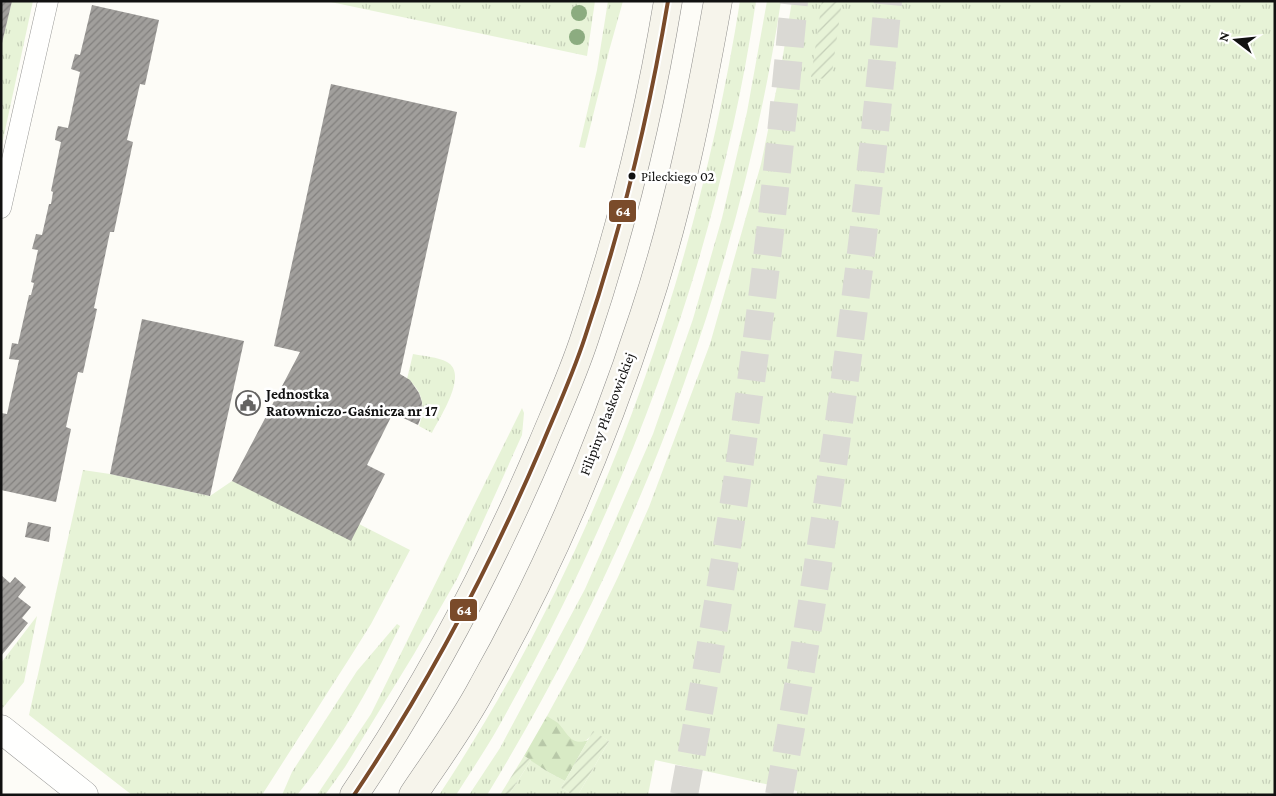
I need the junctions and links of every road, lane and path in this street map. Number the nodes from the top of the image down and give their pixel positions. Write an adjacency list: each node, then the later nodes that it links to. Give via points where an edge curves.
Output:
1 (48, 1): 4 (lane)
2 (668, 1): 7 (main road, via 648,110 626,200 588,330 568,383 475,591 388,744)
3 (718, 1): 8 (main road, Filipiny Płaskowickiej, via 691,139 657,274 589,464 563,526 483,687)
4 (1, 208)
5 (1, 729): 6 (street)
6 (69, 790)
7 (354, 795)
8 (413, 795)

